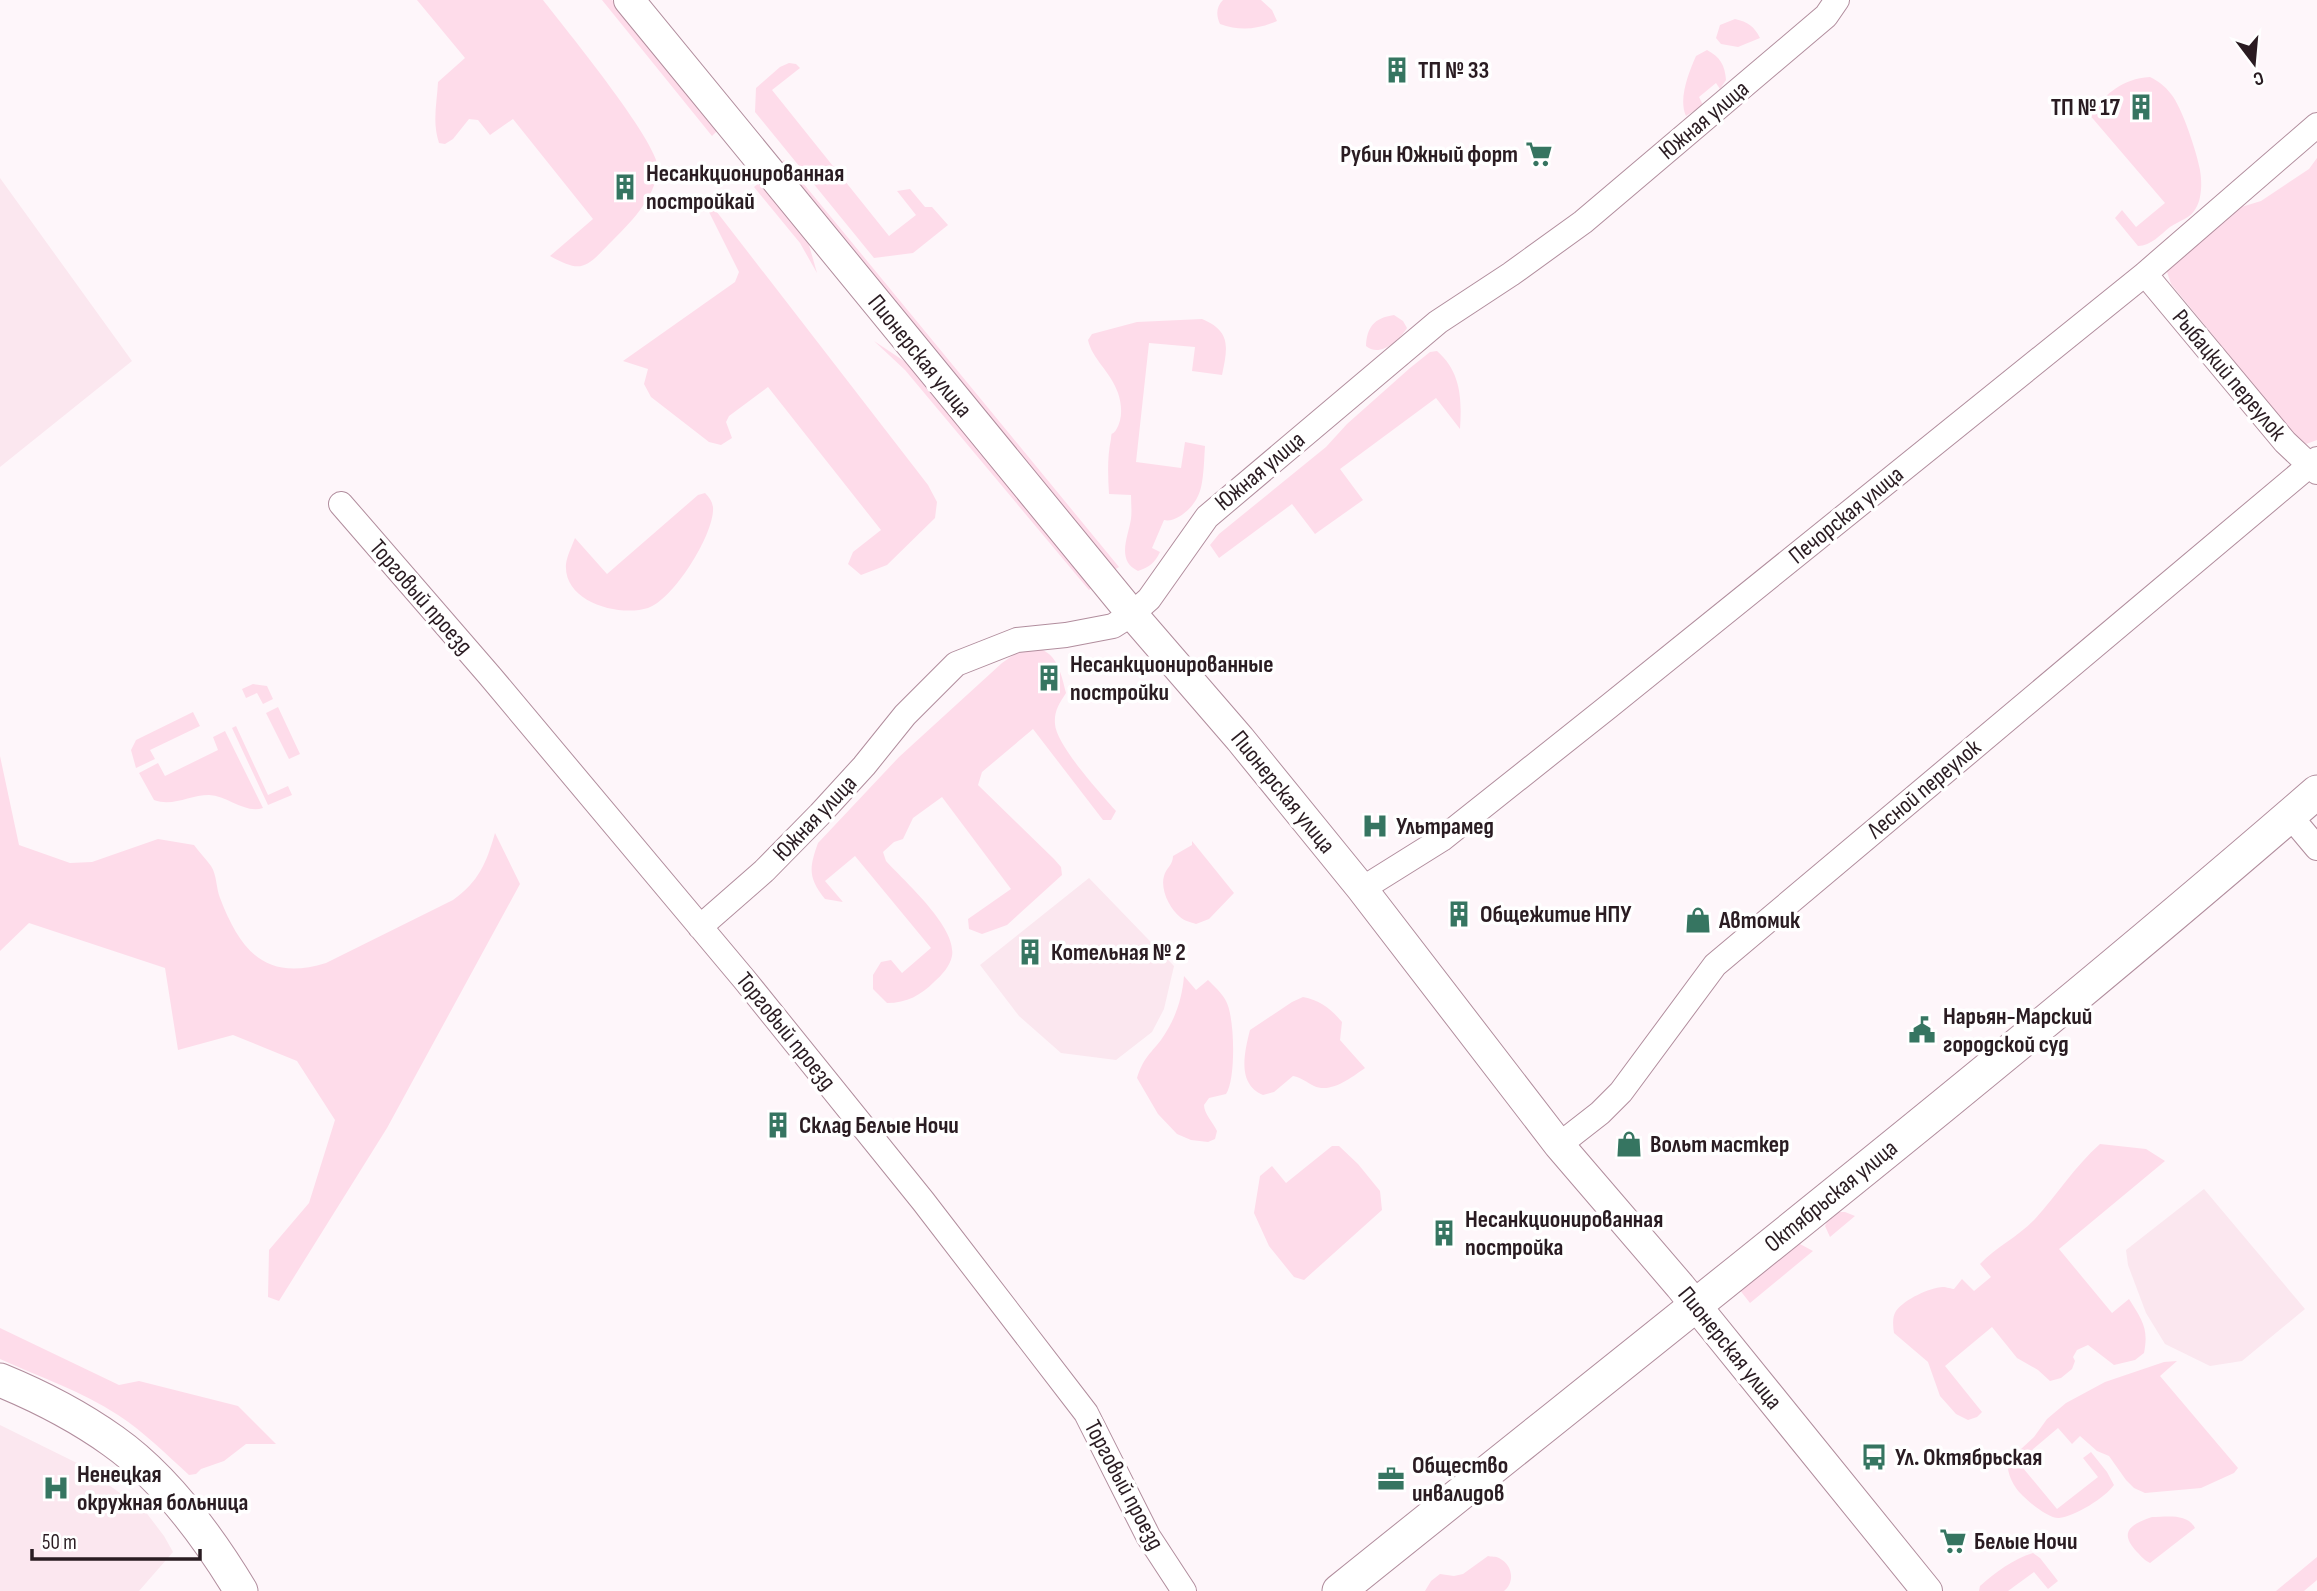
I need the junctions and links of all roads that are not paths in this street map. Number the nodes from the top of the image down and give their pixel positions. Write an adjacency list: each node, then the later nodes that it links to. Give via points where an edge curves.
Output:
1 (629, 0): 7 (street, Пионерская улица)
2 (1837, 0): 7 (street, Южная улица, via 1826,16 1583,222 1438,322 1207,517 1150,599)
3 (2317, 125): 4 (street, Печорская улица)
4 (2145, 274): 5 (street, Рыбацкий переулок, via 2285,442); 11 (street, Печорская улица, via 1463,822)
5 (2315, 465): 13 (street, Лесной переулок, via 1715,965 1621,1092)
6 (341, 503): 12 (street, Торговый проезд)
7 (1132, 614): 11 (street, Пионерская улица); 12 (street, Южная улица, via 1113,626 1017,640 956,664 813,821)
8 (2317, 792): 9 (main road, Октябрьская улица)
9 (2290, 816): 10 (street); 14 (main road, Октябрьская улица)
10 (2317, 848)
11 (1362, 889): 13 (street, Пионерская улица)
12 (700, 927): 17 (street, Торговый проезд, via 906,1179 1086,1413 1148,1536)
13 (1559, 1145): 14 (street, Пионерская улица)
14 (1697, 1306): 18 (main road, Октябрьская улица); 19 (street, Пионерская улица)
15 (0, 1380): 16 (main road, via 114,1441 202,1533)
16 (240, 1591)
17 (1184, 1591)
18 (1339, 1591)
19 (1927, 1591)

